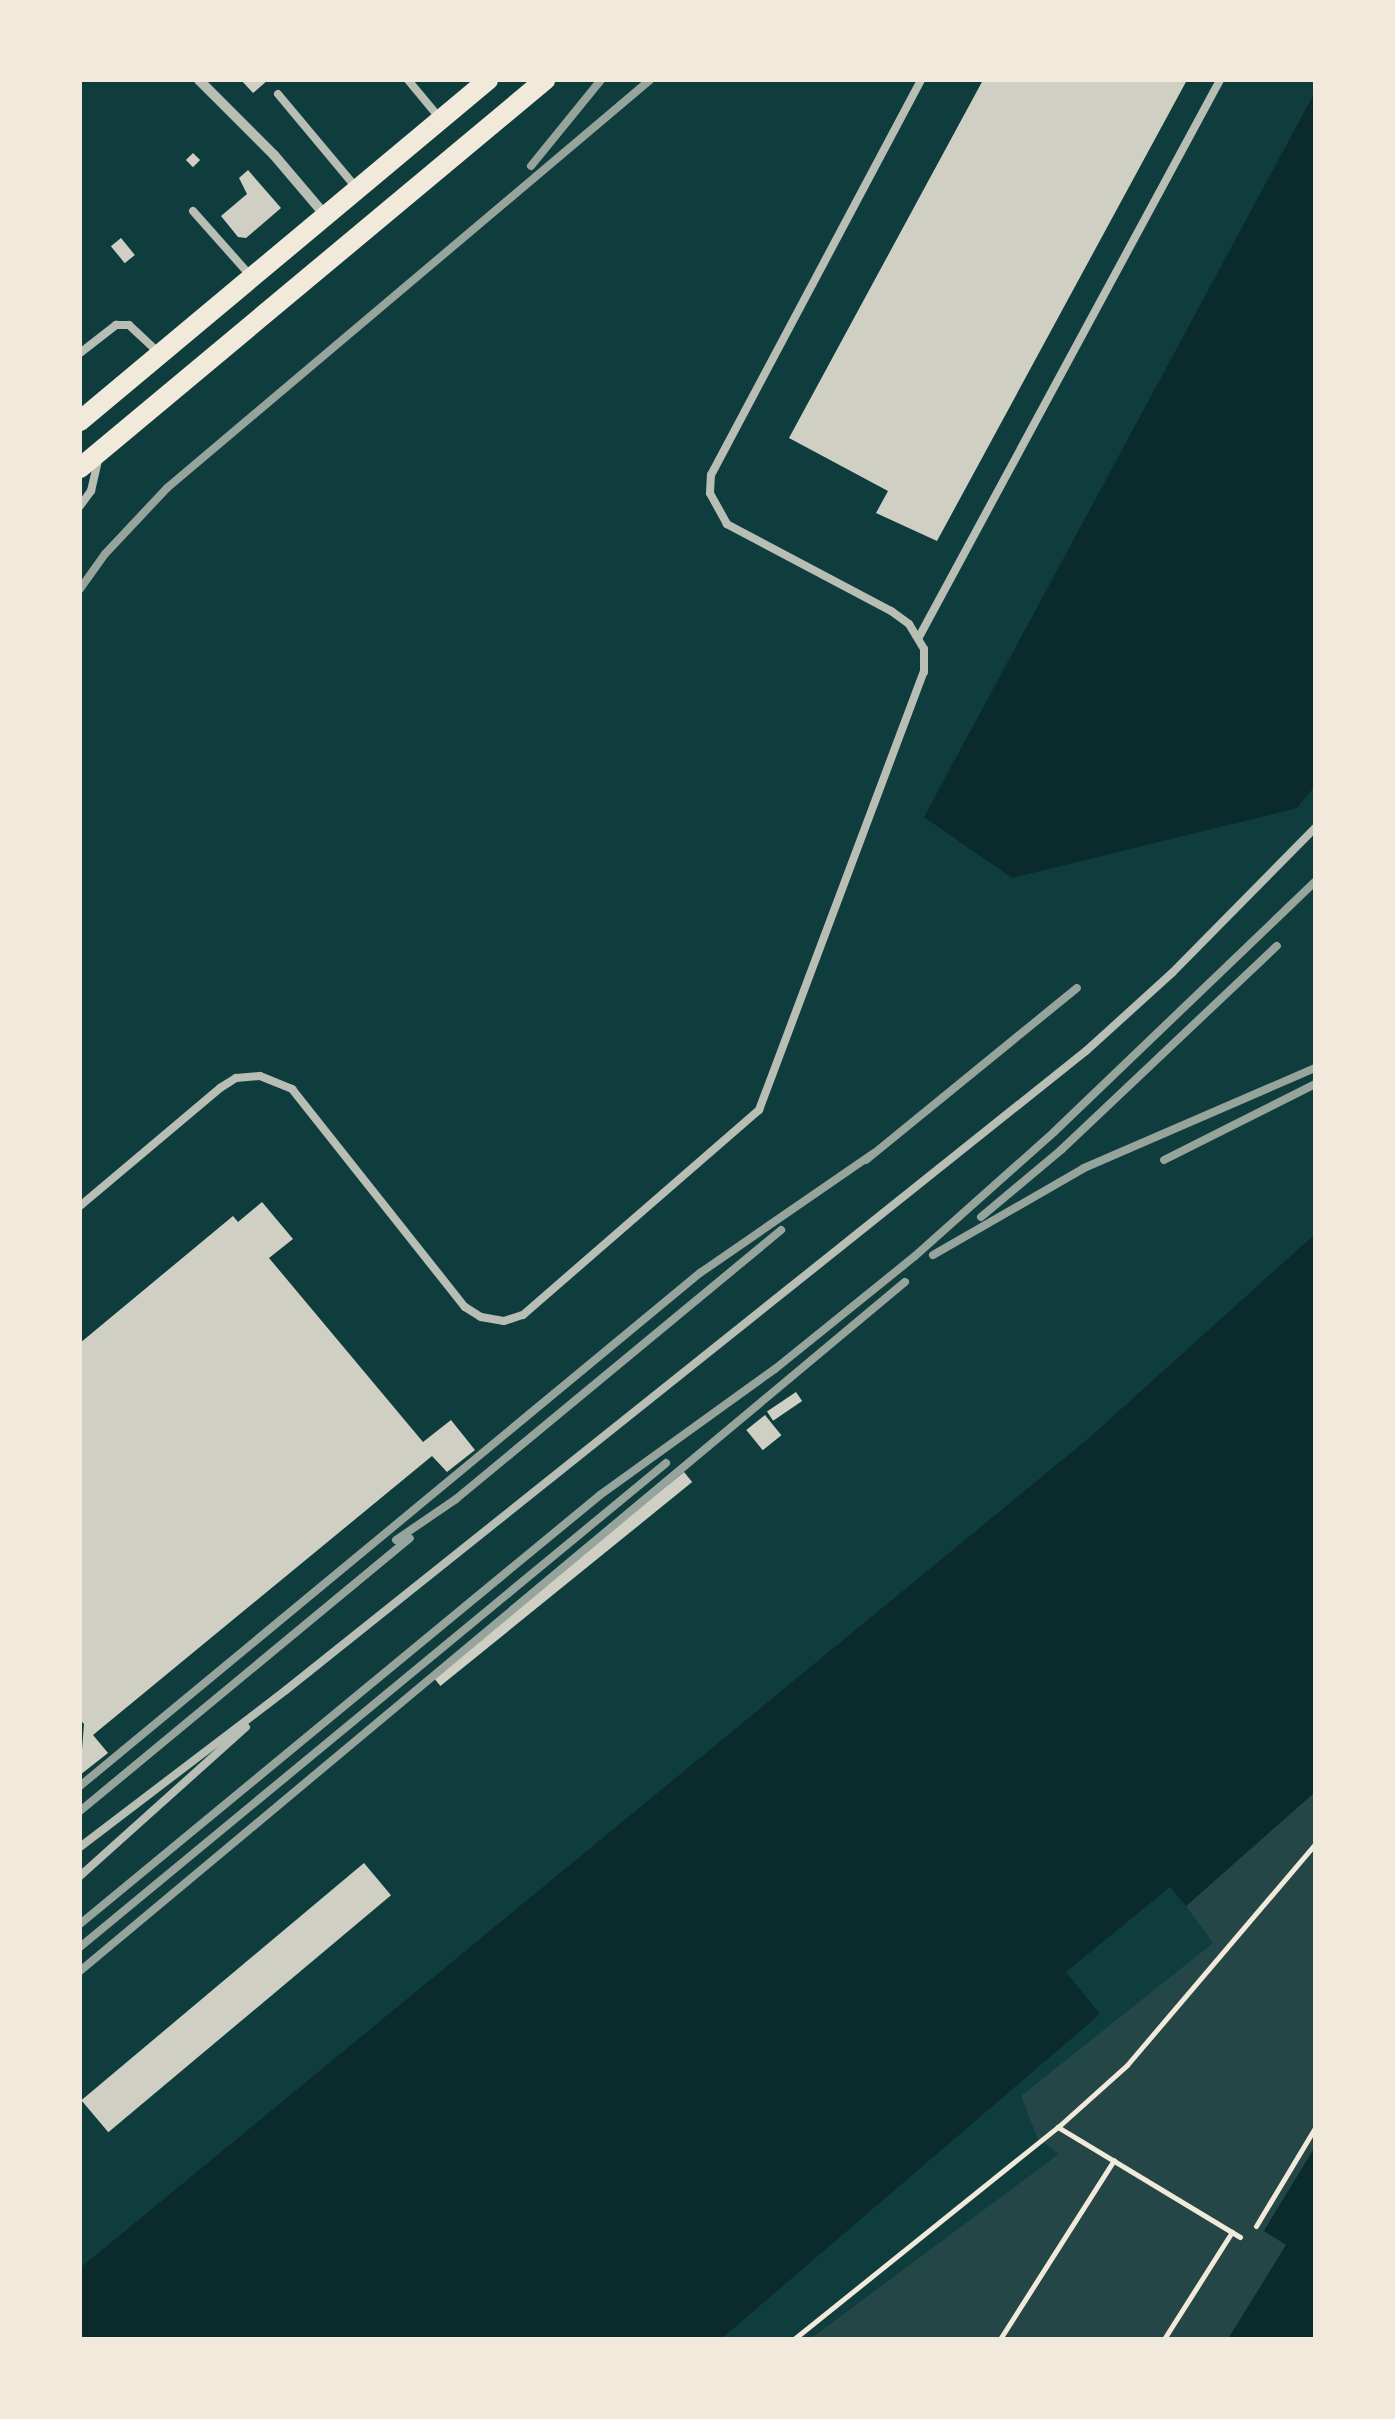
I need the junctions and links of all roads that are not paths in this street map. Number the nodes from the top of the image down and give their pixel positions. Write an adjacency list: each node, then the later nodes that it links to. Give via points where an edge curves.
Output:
1 (199, 80): 11 (street)
2 (408, 80): 8 (lane)
3 (488, 80): 8 (main road)
4 (545, 80): 16 (main road)
5 (921, 80): 19 (lane, via 711,475 710,493 727,524 891,611)
6 (1220, 80): 19 (lane)
7 (278, 94): 9 (lane)
8 (442, 119): 9 (main road)
9 (358, 189): 11 (main road)
10 (194, 211): 12 (lane)
11 (326, 216): 12 (main road)
12 (252, 278): 14 (main road)
13 (80, 354): 14 (lane, via 116,324 129,325)
14 (160, 354): 15 (main road)
15 (80, 421)
16 (98, 452): 17 (main road); 18 (lane, via 95,478)
17 (80, 468)
18 (80, 506)
19 (919, 637): 21 (lane, via 924,672 759,1110 523,1315 481,1318 465,1307 292,1089 260,1076 220,1088)
20 (1315, 828): 22 (lane, via 1086,1051)
21 (80, 1206)
22 (286, 1690): 23 (lane); 24 (lane)
23 (80, 1847)
24 (80, 1876)

